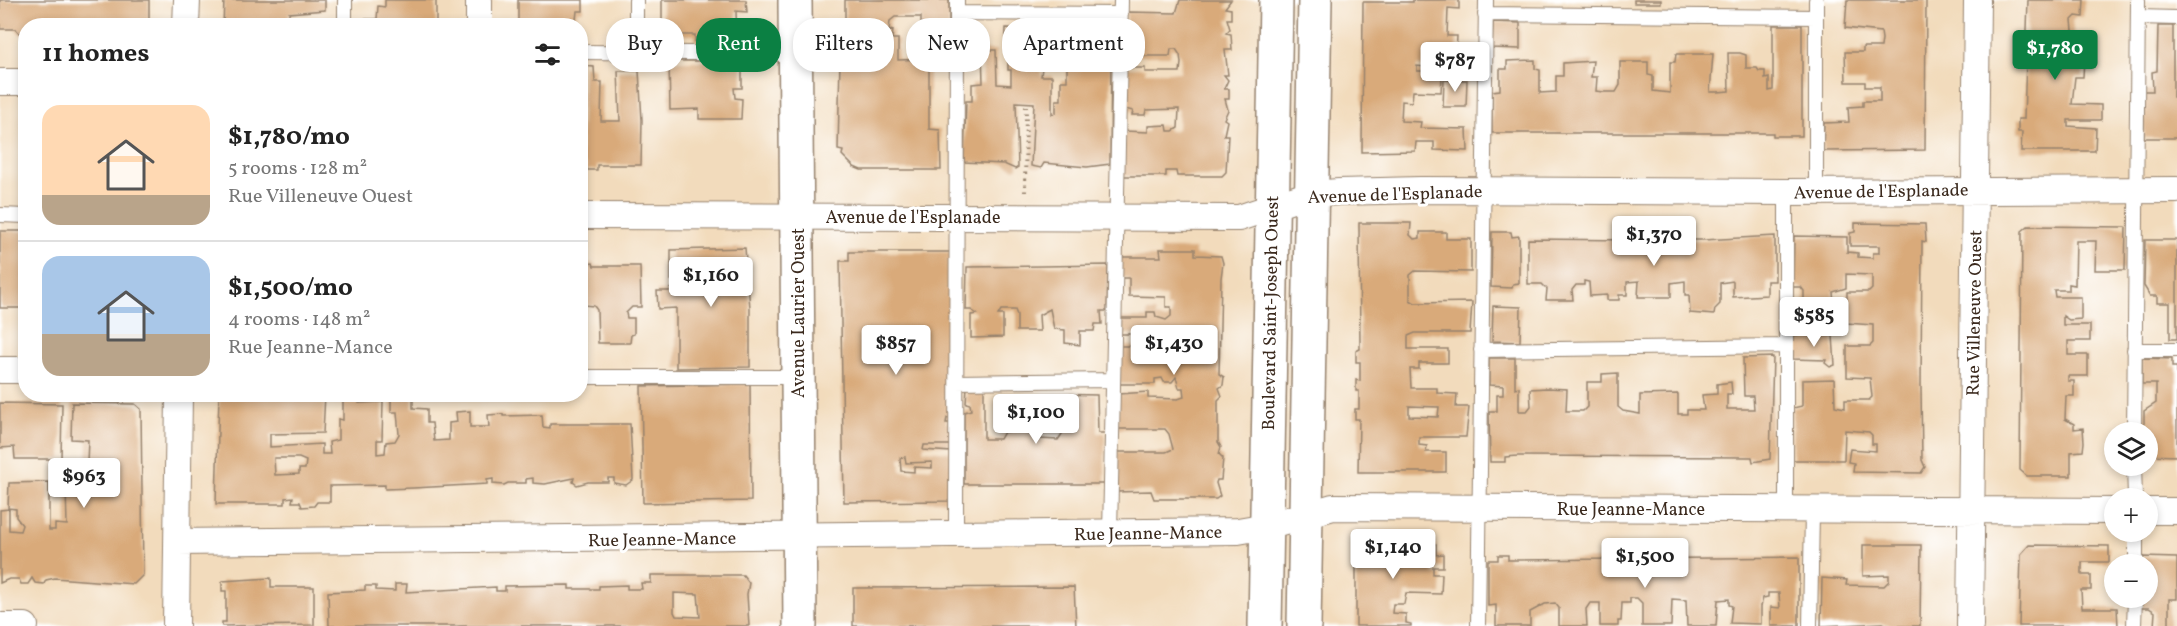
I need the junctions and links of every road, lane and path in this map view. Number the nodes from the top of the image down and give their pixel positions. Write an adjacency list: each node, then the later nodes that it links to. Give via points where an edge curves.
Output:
1 (187, 0): 15 (street)
2 (345, 0): 16 (lane)
3 (479, 0): 17 (street)
4 (636, 0): 18 (lane)
5 (795, 0): 19 (main road, Avenue Laurier Ouest)
6 (1276, 0): 38 (main road, Boulevard Saint-Joseph Ouest)
7 (1315, 0): 37 (main road, Boulevard Saint-Joseph Ouest)
8 (1816, 0): 20 (lane)
9 (1977, 0): 31 (street, Rue Villeneuve Ouest)
10 (2138, 0): 14 (lane)
11 (957, 7): 12 (lane); 43 (lane)
12 (1121, 7): 44 (lane)
13 (1486, 7): 20 (lane); 30 (lane)
14 (2138, 17): 21 (lane); 32 (lane)
15 (186, 18)
16 (345, 18)
17 (479, 18)
18 (636, 18)
19 (795, 18)
20 (1816, 18): 34 (lane)
21 (2177, 18)
22 (588, 52): 23 (lane)
23 (606, 52)
24 (684, 53): 25 (lane)
25 (793, 54)
26 (796, 72): 42 (main road, Avenue Laurier Ouest)
27 (0, 82): 28 (street)
28 (18, 82)
29 (1026, 106): 36 (path)
30 (1483, 190): 35 (street, Avenue de l'Esplanade); 37 (street, Avenue de l'Esplanade); 46 (lane)
31 (1975, 190): 32 (street, Avenue de l'Esplanade); 34 (street, Avenue de l'Esplanade); 63 (street, Rue Villeneuve Ouest)
32 (2136, 190): 33 (street, Avenue de l'Esplanade); 47 (lane)
33 (2177, 190)
34 (1815, 191): 35 (street, Avenue de l'Esplanade)
35 (1786, 192): 45 (lane)
36 (1025, 193)
37 (1310, 194): 38 (street, Avenue de l'Esplanade); 64 (main road, Boulevard Saint-Joseph Ouest)
38 (1271, 206): 44 (street, Avenue de l'Esplanade, via 1239,218); 65 (main road, Boulevard Saint-Joseph Ouest)
39 (0, 215): 40 (lane)
40 (18, 216)
41 (588, 216): 42 (street, Avenue de l'Esplanade)
42 (797, 216): 43 (street, Avenue de l'Esplanade); 52 (main road, Avenue Laurier Ouest)
43 (958, 216): 44 (street, Avenue de l'Esplanade); 54 (lane)
44 (1115, 219): 53 (lane)
45 (1786, 346): 46 (lane); 58 (lane)
46 (1481, 350): 57 (lane)
47 (2134, 350): 48 (lane); 56 (lane)
48 (2177, 350)
49 (0, 369): 50 (street)
50 (18, 370)
51 (588, 377): 52 (lane)
52 (798, 377): 68 (main road, Avenue Laurier Ouest)
53 (1112, 380): 54 (lane); 66 (lane)
54 (957, 382): 67 (lane)
55 (179, 402): 69 (street)
56 (2134, 422)
57 (1480, 508): 58 (street, Rue Jeanne-Mance); 64 (street, Rue Jeanne-Mance, via 1333,507); 77 (lane)
58 (1786, 510): 59 (street, Rue Jeanne-Mance)
59 (1812, 511): 63 (street, Rue Jeanne-Mance); 78 (lane)
60 (2104, 511): 63 (street, Rue Jeanne-Mance)
61 (2158, 511): 62 (street)
62 (2177, 511)
63 (1971, 512): 79 (street, Rue Villeneuve Ouest)
64 (1305, 515): 65 (street, Rue Jeanne-Mance); 76 (main road, Boulevard Saint-Joseph Ouest)
65 (1267, 526): 66 (street, Rue Jeanne-Mance, via 1238,531); 75 (main road, Boulevard Saint-Joseph Ouest)
66 (1110, 533): 67 (street, Rue Jeanne-Mance)
67 (956, 535): 68 (street, Rue Jeanne-Mance)
68 (800, 537): 69 (street, Rue Jeanne-Mance); 74 (main road, Avenue Laurier Ouest)
69 (178, 542): 73 (street)
70 (2135, 608): 80 (lane)
71 (0, 626): 72 (street)
72 (25, 626)
73 (176, 626)
74 (800, 626)
75 (1264, 626)
76 (1304, 626)
77 (1478, 626)
78 (1810, 626)
79 (1970, 626)
80 (2134, 626)

